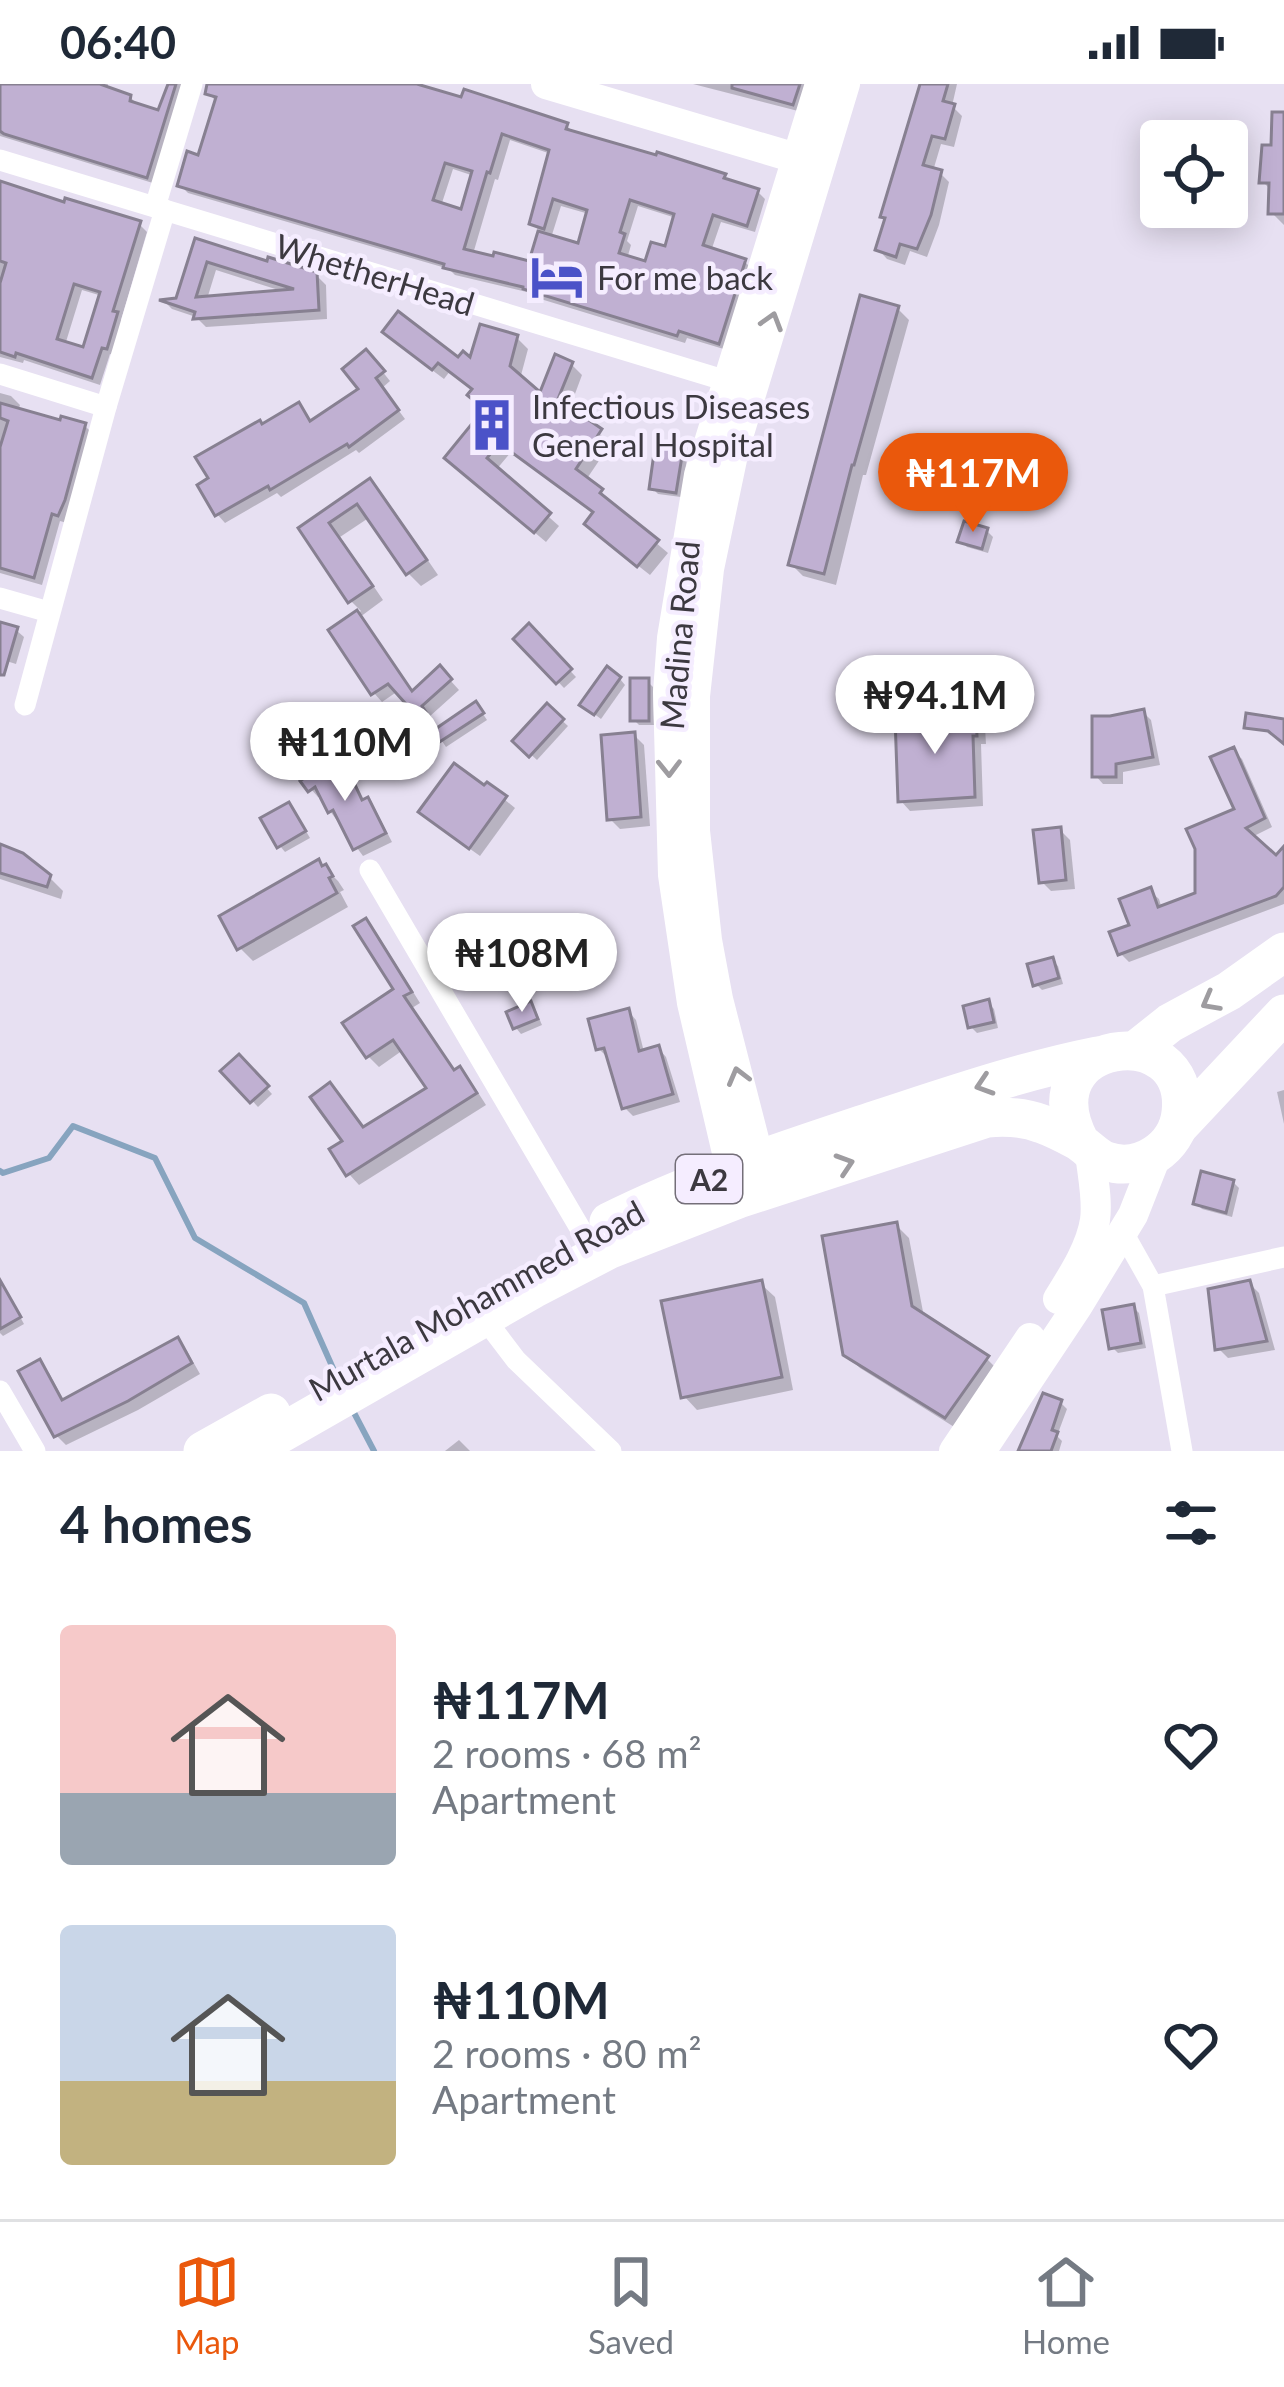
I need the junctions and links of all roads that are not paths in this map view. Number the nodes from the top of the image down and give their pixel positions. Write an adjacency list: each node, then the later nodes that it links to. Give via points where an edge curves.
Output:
1 (192, 84): 7 (street)
2 (545, 84): 6 (main road)
3 (820, 84): 6 (main road, Madina Road)
4 (845, 84): 6 (main road, Madina Road)
5 (0, 160): 7 (street, WhetherHead)
6 (809, 162): 9 (main road, Madina Road)
7 (160, 208): 9 (street, WhetherHead); 10 (street)
8 (0, 374): 10 (street)
9 (739, 385): 20 (main road, Madina Road, via 709,569 694,784 706,940)
10 (106, 407): 12 (street)
11 (0, 598): 12 (street)
12 (49, 612): 13 (street)
13 (26, 705)
14 (370, 870): 22 (street)
15 (1284, 952): 17 (highway, Murtala Mohammed Road / A2, one-way to 17)
16 (1284, 1015): 18 (highway)
17 (1117, 1053): 18 (highway, via 1155,1057 1170,1070 1182,1108); 19 (highway, A2, via 1082,1069 1072,1085 1071,1124); 20 (highway, Murtala Mohammed Road / A2, one-way to 20, via 1037,1068)
18 (1168, 1140): 19 (highway, A2, via 1141,1162 1123,1164); 21 (main road)
19 (1085, 1147): 20 (highway, Murtala Mohammed Road / A2, one-way to 19, via 1007,1116 1046,1125); 32 (main road, via 1096,1202 1087,1246)
20 (749, 1180): 22 (highway, Murtala Mohammed Road / A2, via 636,1209); 25 (highway, Murtala Mohammed Road / A2)
21 (1123, 1231): 24 (street); 33 (main road)
22 (584, 1235): 26 (highway, Murtala Mohammed Road / A2, via 471,1297)
23 (1284, 1256): 24 (street)
24 (1153, 1286): 34 (street)
25 (484, 1318): 26 (highway, Murtala Mohammed Road / A2); 31 (street)
26 (337, 1389): 28 (highway, Murtala Mohammed Road / A2); 30 (highway, Murtala Mohammed Road / A2)
27 (0, 1390): 29 (street)
28 (264, 1448)
29 (34, 1451)
30 (203, 1451)
31 (610, 1451)
32 (954, 1451)
33 (981, 1451)
34 (1182, 1451)

